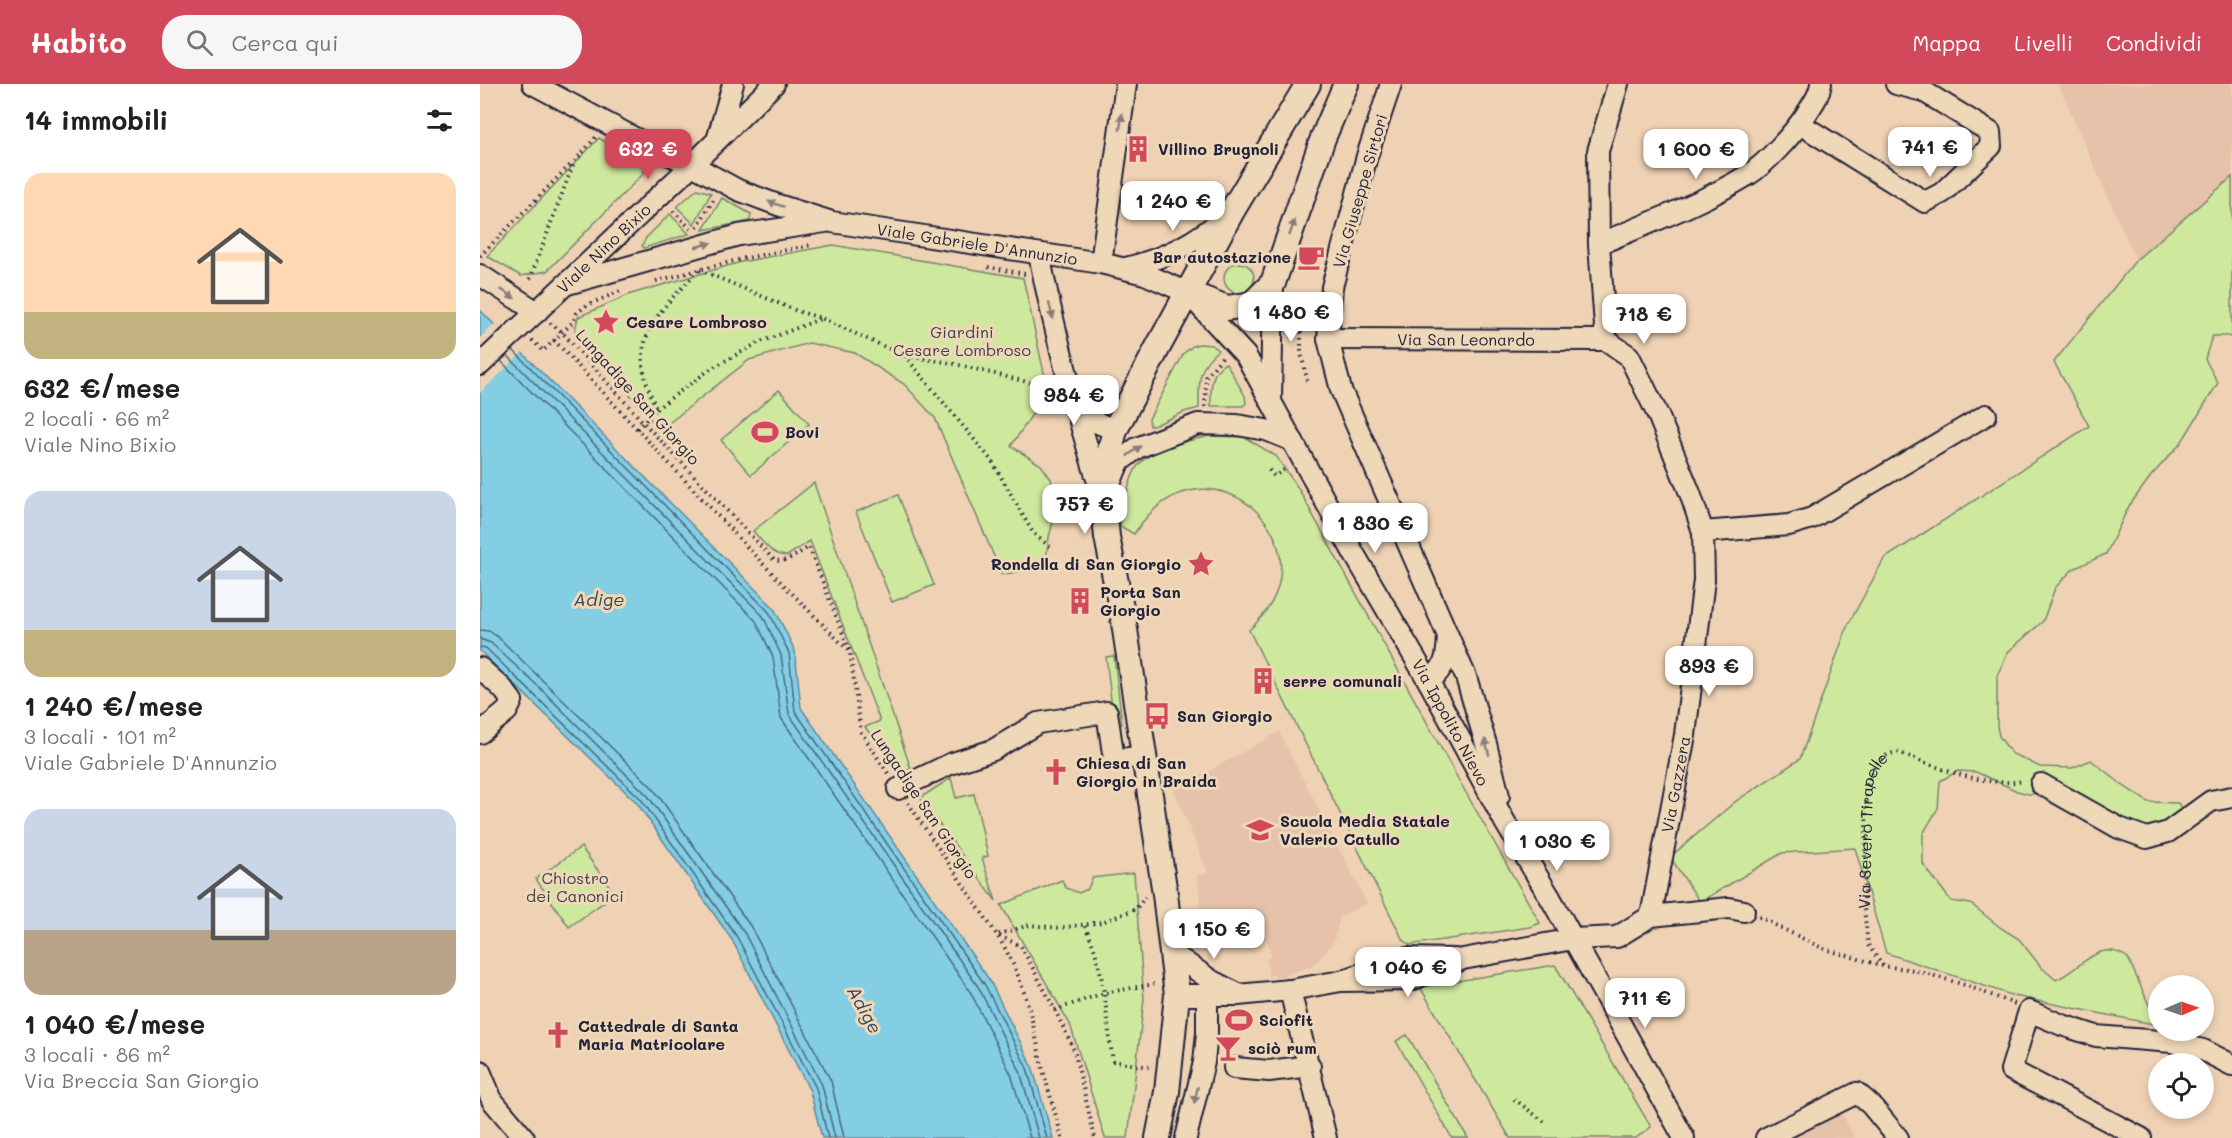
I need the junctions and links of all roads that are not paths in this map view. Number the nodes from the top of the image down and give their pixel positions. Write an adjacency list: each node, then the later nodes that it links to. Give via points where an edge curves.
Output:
1 (533, 84): 16 (street, Viale Gabriele D'Annunzio)
2 (733, 84): 15 (street)
3 (774, 84): 15 (street, Viale Nino Bixio)
4 (1126, 84): 23 (street, one-way to 4)
5 (1308, 84): 12 (main road)
6 (1318, 84): 11 (main road, via 1325,92 1335,93)
7 (1391, 84): 30 (street, Via Giuseppe Sirtori, via 1332,287)
8 (1618, 84): 20 (street, via 1598,151)
9 (1821, 84): 13 (street, via 1820,95)
10 (1896, 84): 13 (street, via 1923,91 1990,132 1991,146 1942,193 1925,201)
11 (1345, 86): 14 (main road)
12 (1286, 124): 14 (main road, via 1306,121 1319,128); 17 (main road)
13 (1800, 124): 20 (street, via 1750,174)
14 (1323, 138): 26 (main road, one-way to 14)
15 (718, 140): 16 (street, Viale Nino Bixio)
16 (692, 165): 18 (street, Viale Gabriele D'Annunzio, one-way to 16, via 738,190); 19 (street, Viale Nino Bixio)
17 (1232, 211): 24 (street, Viale Gabriele D'Annunzio, via 1173,253); 28 (main road)
18 (832, 222): 21 (street, Viale Gabriele D'Annunzio); 22 (street, Viale Gabriele D'Annunzio, one-way to 18, via 739,235)
19 (629, 223): 22 (street, via 625,247 637,259); 27 (street, Viale Nino Bixio)
20 (1599, 244): 31 (street)
21 (1039, 254): 23 (street, Viale Gabriele D'Annunzio); 33 (street, one-way to 33)
22 (647, 262): 27 (street, Viale Gabriele D'Annunzio)
23 (1101, 263): 24 (street, Viale Gabriele D'Annunzio)
24 (1123, 269): 28 (street, Viale Gabriele D'Annunzio)
25 (480, 275): 29 (street, one-way to 29)
26 (1273, 283): 28 (main road, via 1252,304 1227,308); 34 (street)
27 (566, 285): 29 (street, Viale Nino Bixio)
28 (1188, 293): 34 (street, Via Ippolito Nievo, via 1246,356); 36 (main road)
29 (537, 312): 32 (street, Viale Nino Bixio, via 518,341)
30 (1328, 339): 31 (street, Via San Leonardo); 40 (street, Via Giuseppe Sirtori, via 1341,390)
31 (1606, 340): 39 (street, Via Gazzera, via 1629,356 1643,383)
32 (480, 365)
33 (1070, 386): 36 (street, via 1093,421); 38 (street)
34 (1271, 402): 37 (street, Via Ippolito Nievo)
35 (1986, 415): 39 (street, via 1812,518 1789,525)
36 (1115, 430): 38 (main road)
37 (1293, 441): 38 (street, one-way to 37, via 1119,462 1137,448 1198,424 1266,430); 42 (street, Via Ippolito Nievo)
38 (1103, 499): 44 (main road)
39 (1703, 532): 50 (street, Via Gazzera, via 1704,580 1685,735)
40 (1448, 634): 42 (street, Via Giuseppe Sirtori, via 1447,660); 48 (street, Via Giuseppe Sirtori, one-way to 40, via 1466,677)
41 (480, 668): 43 (street, via 512,701 507,711)
42 (1429, 682): 48 (street, Via Ippolito Nievo)
43 (480, 733)
44 (1144, 756): 46 (street, via 1114,760 1107,712 1038,723 993,750 950,764); 52 (main road, via 1154,896)
45 (2041, 784): 47 (street, via 2119,828 2147,838 2168,832 2211,801)
46 (898, 789)
47 (2232, 797)
48 (1506, 824): 51 (street, Via Ippolito Nievo)
49 (1744, 910): 50 (street)
50 (1651, 916): 51 (street, via 1617,937)
51 (1573, 939): 53 (street, via 1463,959 1406,958 1341,981); 65 (street, Via Ippolito Nievo)
52 (1172, 953): 54 (main road); 55 (street)
53 (1290, 990): 55 (street); 59 (street)
54 (1166, 995): 56 (street); 62 (main road, via 1167,1092)
55 (1238, 995): 56 (street)
56 (1207, 996): 57 (street, via 1208,1033)
57 (1219, 1065): 59 (street, via 1269,1071); 63 (street, one-way to 63)
58 (2232, 1065): 68 (street, via 2203,1050 2172,1042 2096,1036 2029,1011 2011,1070)
59 (1310, 1066): 64 (street)
60 (480, 1071): 61 (street, via 492,1100)
61 (524, 1138)
62 (1158, 1138)
63 (1186, 1138)
64 (1326, 1138)
65 (1684, 1138)
66 (1766, 1138): 67 (street, via 1857,1093)
67 (1898, 1138)
68 (2141, 1138)

